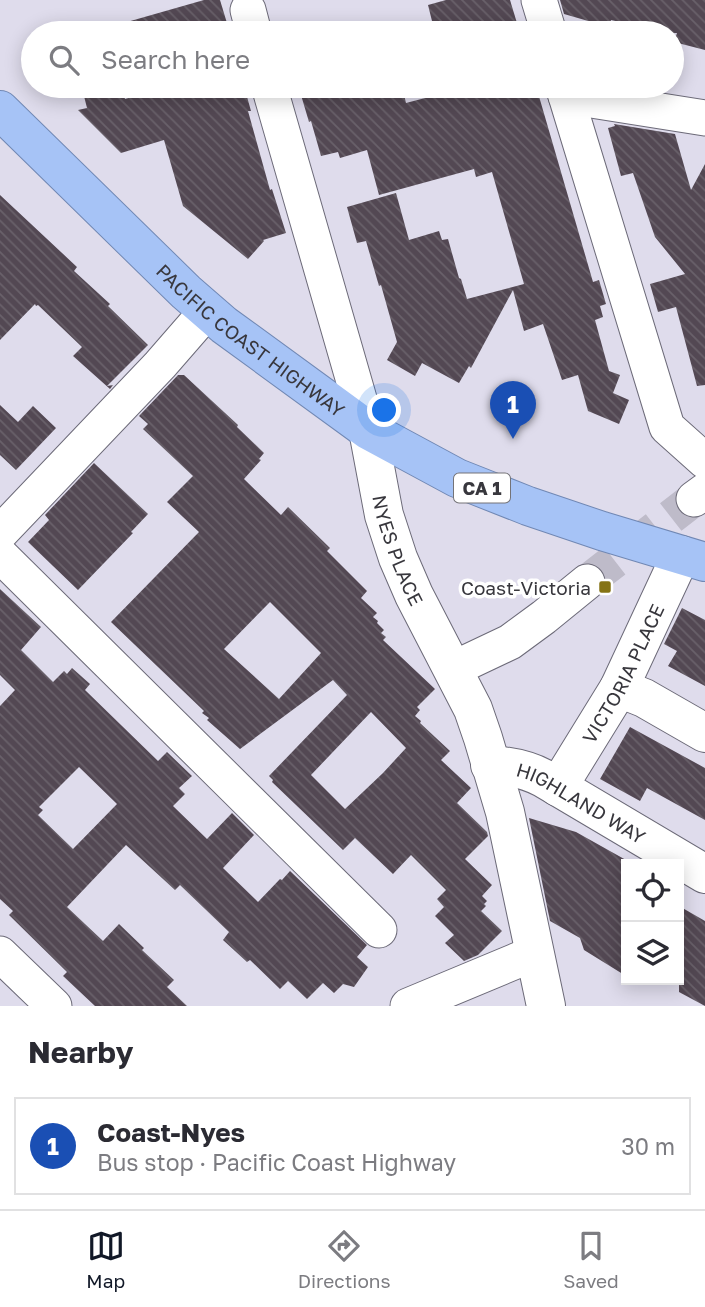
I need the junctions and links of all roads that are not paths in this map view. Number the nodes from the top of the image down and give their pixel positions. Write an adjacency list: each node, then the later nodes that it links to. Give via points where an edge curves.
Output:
1 (539, 0): 2 (street)
2 (545, 21)
3 (272, 98): 9 (street, NYES PLACE)
4 (567, 98): 10 (street, via 667,428)
5 (601, 98): 7 (street)
6 (0, 110): 8 (highway, PACIFIC COAST HIGHWAY / CA 1)
7 (705, 118)
8 (208, 311): 9 (highway, PACIFIC COAST HIGHWAY / CA 1); 11 (street)
9 (368, 430): 13 (highway, PACIFIC COAST HIGHWAY / CA 1, via 457,478); 15 (street, NYES PLACE, via 384,515 398,558)
10 (705, 461)
11 (0, 533)
12 (0, 555): 21 (street)
13 (693, 559): 16 (street, VICTORIA PLACE)
14 (587, 582): 15 (street, via 510,642)
15 (453, 669): 18 (street, NYES PLACE, via 473,709)
16 (619, 688): 17 (street); 19 (street, VICTORIA PLACE)
17 (705, 733)
18 (490, 765): 19 (street, HIGHLAND WAY, via 527,770); 22 (street, NYES PLACE)
19 (558, 787): 20 (street, HIGHLAND WAY)
20 (705, 874)
21 (379, 930)
22 (536, 953): 25 (street); 26 (street, NYES PLACE)
23 (0, 954): 24 (street)
24 (54, 1006)
25 (408, 1006)
26 (546, 1006)

